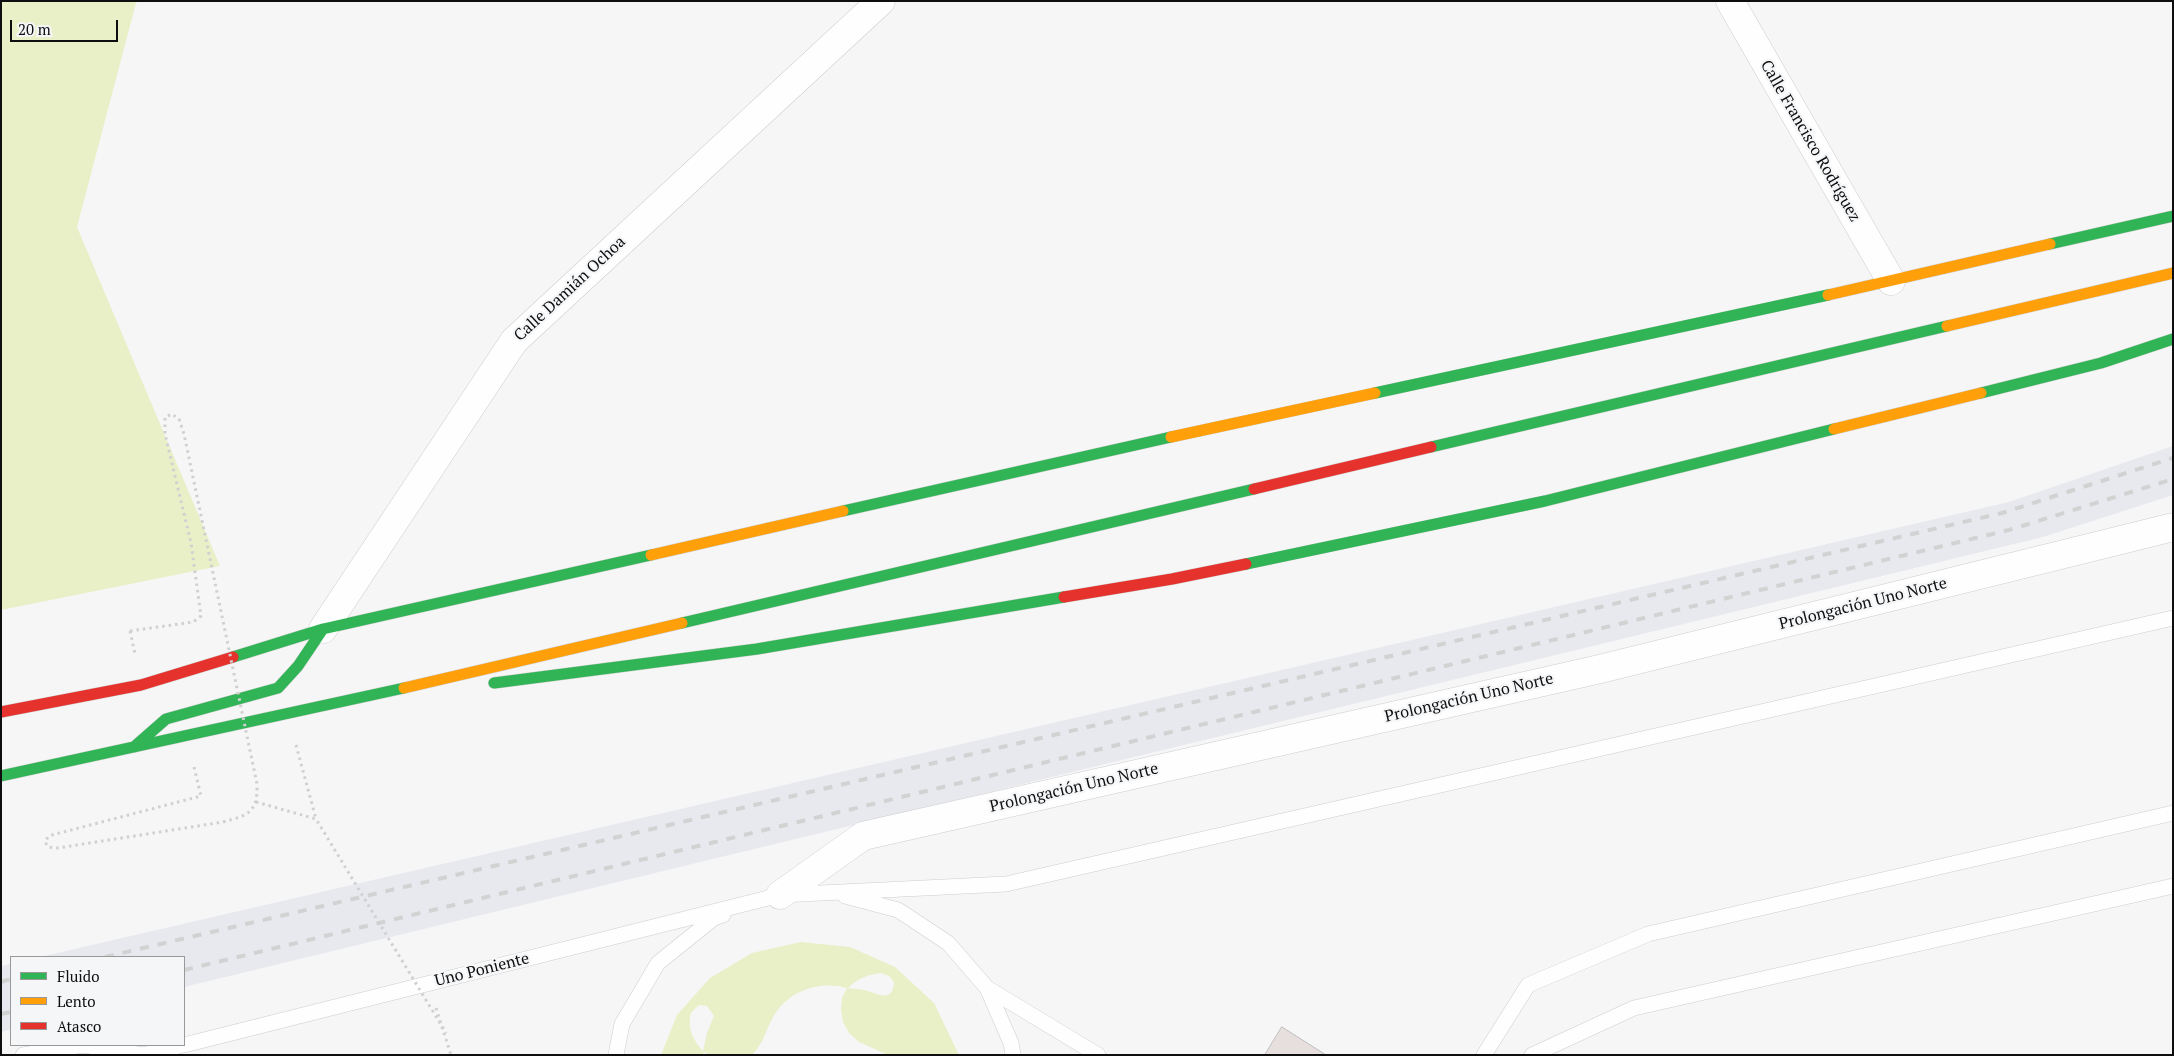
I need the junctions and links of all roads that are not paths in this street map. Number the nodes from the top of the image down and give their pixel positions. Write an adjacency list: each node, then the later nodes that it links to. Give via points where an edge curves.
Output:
1 (880, 1): 11 (street, Calle Damián Ochoa, via 514,341)
2 (1730, 1): 5 (street, Calle Francisco Rodríguez)
3 (2173, 216): 5 (main road)
4 (2173, 273): 14 (main road)
5 (1891, 281): 11 (main road, via 1234,423)
6 (2173, 339): 8 (main road)
7 (2173, 350): 8 (street)
8 (2101, 363): 12 (main road, via 1545,500 1172,579 757,649)
9 (2173, 528): 20 (street, Prolongación Uno Norte, via 1600,669 863,836)
10 (2173, 618): 20 (lane, via 1006,884)
11 (323, 629): 15 (main road, via 141,685); 16 (main road, via 298,666 278,688 166,719)
12 (482, 685)
13 (452, 688): 14 (main road)
14 (344, 702): 16 (main road)
15 (1, 712)
16 (132, 748): 17 (main road)
17 (1, 776)
18 (2173, 813): 31 (lane, via 1648,934 1528,985)
19 (2173, 886): 32 (lane, via 1634,1008)
20 (780, 895): 21 (lane, Uno Poniente, via 840,894 898,910 948,943); 22 (lane, Uno Poniente); 28 (lane, Uno Poniente, via 714,918 658,963 622,1024)
21 (987, 988): 29 (lane, Uno Poniente, via 1011,1043); 30 (lane)
22 (185, 1044)
23 (77, 1046): 26 (lane)
24 (89, 1046): 27 (lane)
25 (179, 1046): 27 (lane, Uno Poniente)
26 (23, 1055)
27 (143, 1055)
28 (616, 1055)
29 (1012, 1055)
30 (1098, 1055)
31 (1484, 1055)
32 (1532, 1055)

